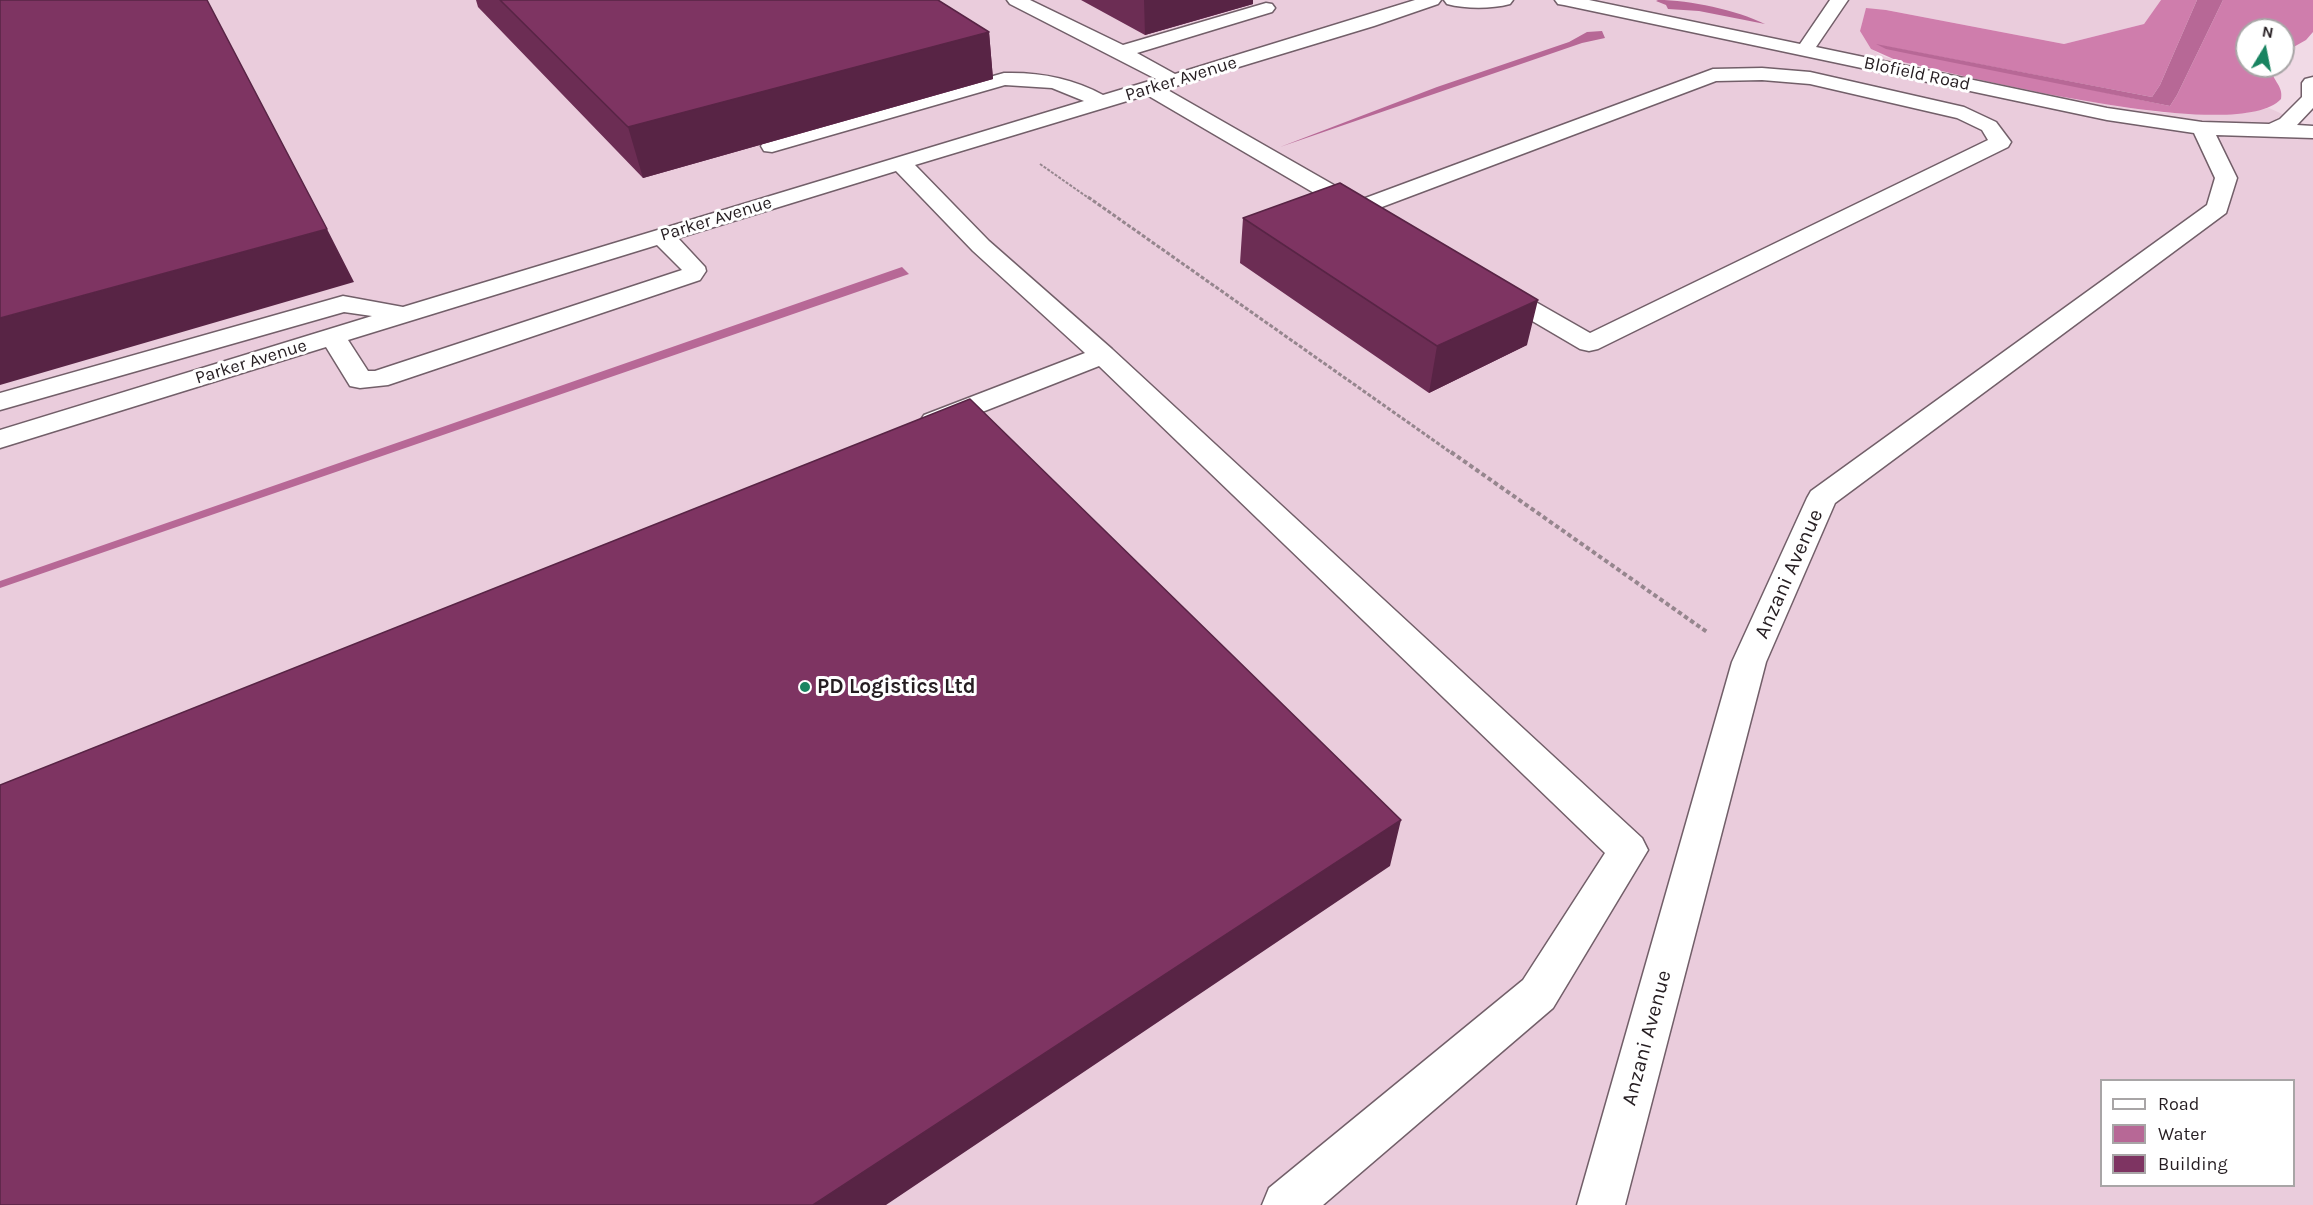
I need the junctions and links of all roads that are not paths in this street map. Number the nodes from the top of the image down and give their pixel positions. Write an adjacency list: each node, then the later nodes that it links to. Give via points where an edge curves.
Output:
1 (1016, 0): 9 (street)
2 (1432, 0): 11 (street, Parker Avenue)
3 (1452, 0): 4 (street)
4 (1504, 0)
5 (1564, 0): 8 (street, Blofield Road)
6 (1839, 0): 8 (street)
7 (1266, 8): 9 (street)
8 (1804, 51): 15 (street, Blofield Road, via 2107,114)
9 (1121, 52): 11 (street)
10 (2309, 62): 12 (street, via 2306,71)
11 (1173, 81): 13 (street, Parker Avenue)
12 (2313, 83): 16 (street, via 2312,98 2287,123)
13 (1149, 88): 14 (street, Parker Avenue); 20 (street)
14 (1102, 103): 18 (street, via 1065,84 1004,79); 19 (street, Parker Avenue)
15 (2202, 128): 16 (street, Blofield Road); 31 (street, Anzani Avenue, via 2226,178 2218,208 1822,498 1749,662)
16 (2272, 130): 17 (street, Blofield Road)
17 (2313, 132)
18 (772, 146)
19 (900, 164): 22 (street, Parker Avenue); 26 (street, via 981,246)
20 (1358, 209): 21 (street); 23 (street, via 1713,75 1810,78 1964,113 1989,126 2000,142 1589,343)
21 (1378, 220)
22 (662, 236): 24 (street, Parker Avenue); 25 (street, via 693,267 691,275 378,379 360,380)
23 (1478, 279)
24 (404, 315): 25 (street, Parker Avenue); 27 (street, via 344,304)
25 (333, 337): 29 (street, Parker Avenue)
26 (1103, 355): 28 (street); 30 (street, via 1628,850 1538,994)
27 (0, 402)
28 (902, 434)
29 (0, 439)
30 (1286, 1205)
31 (1601, 1205)

